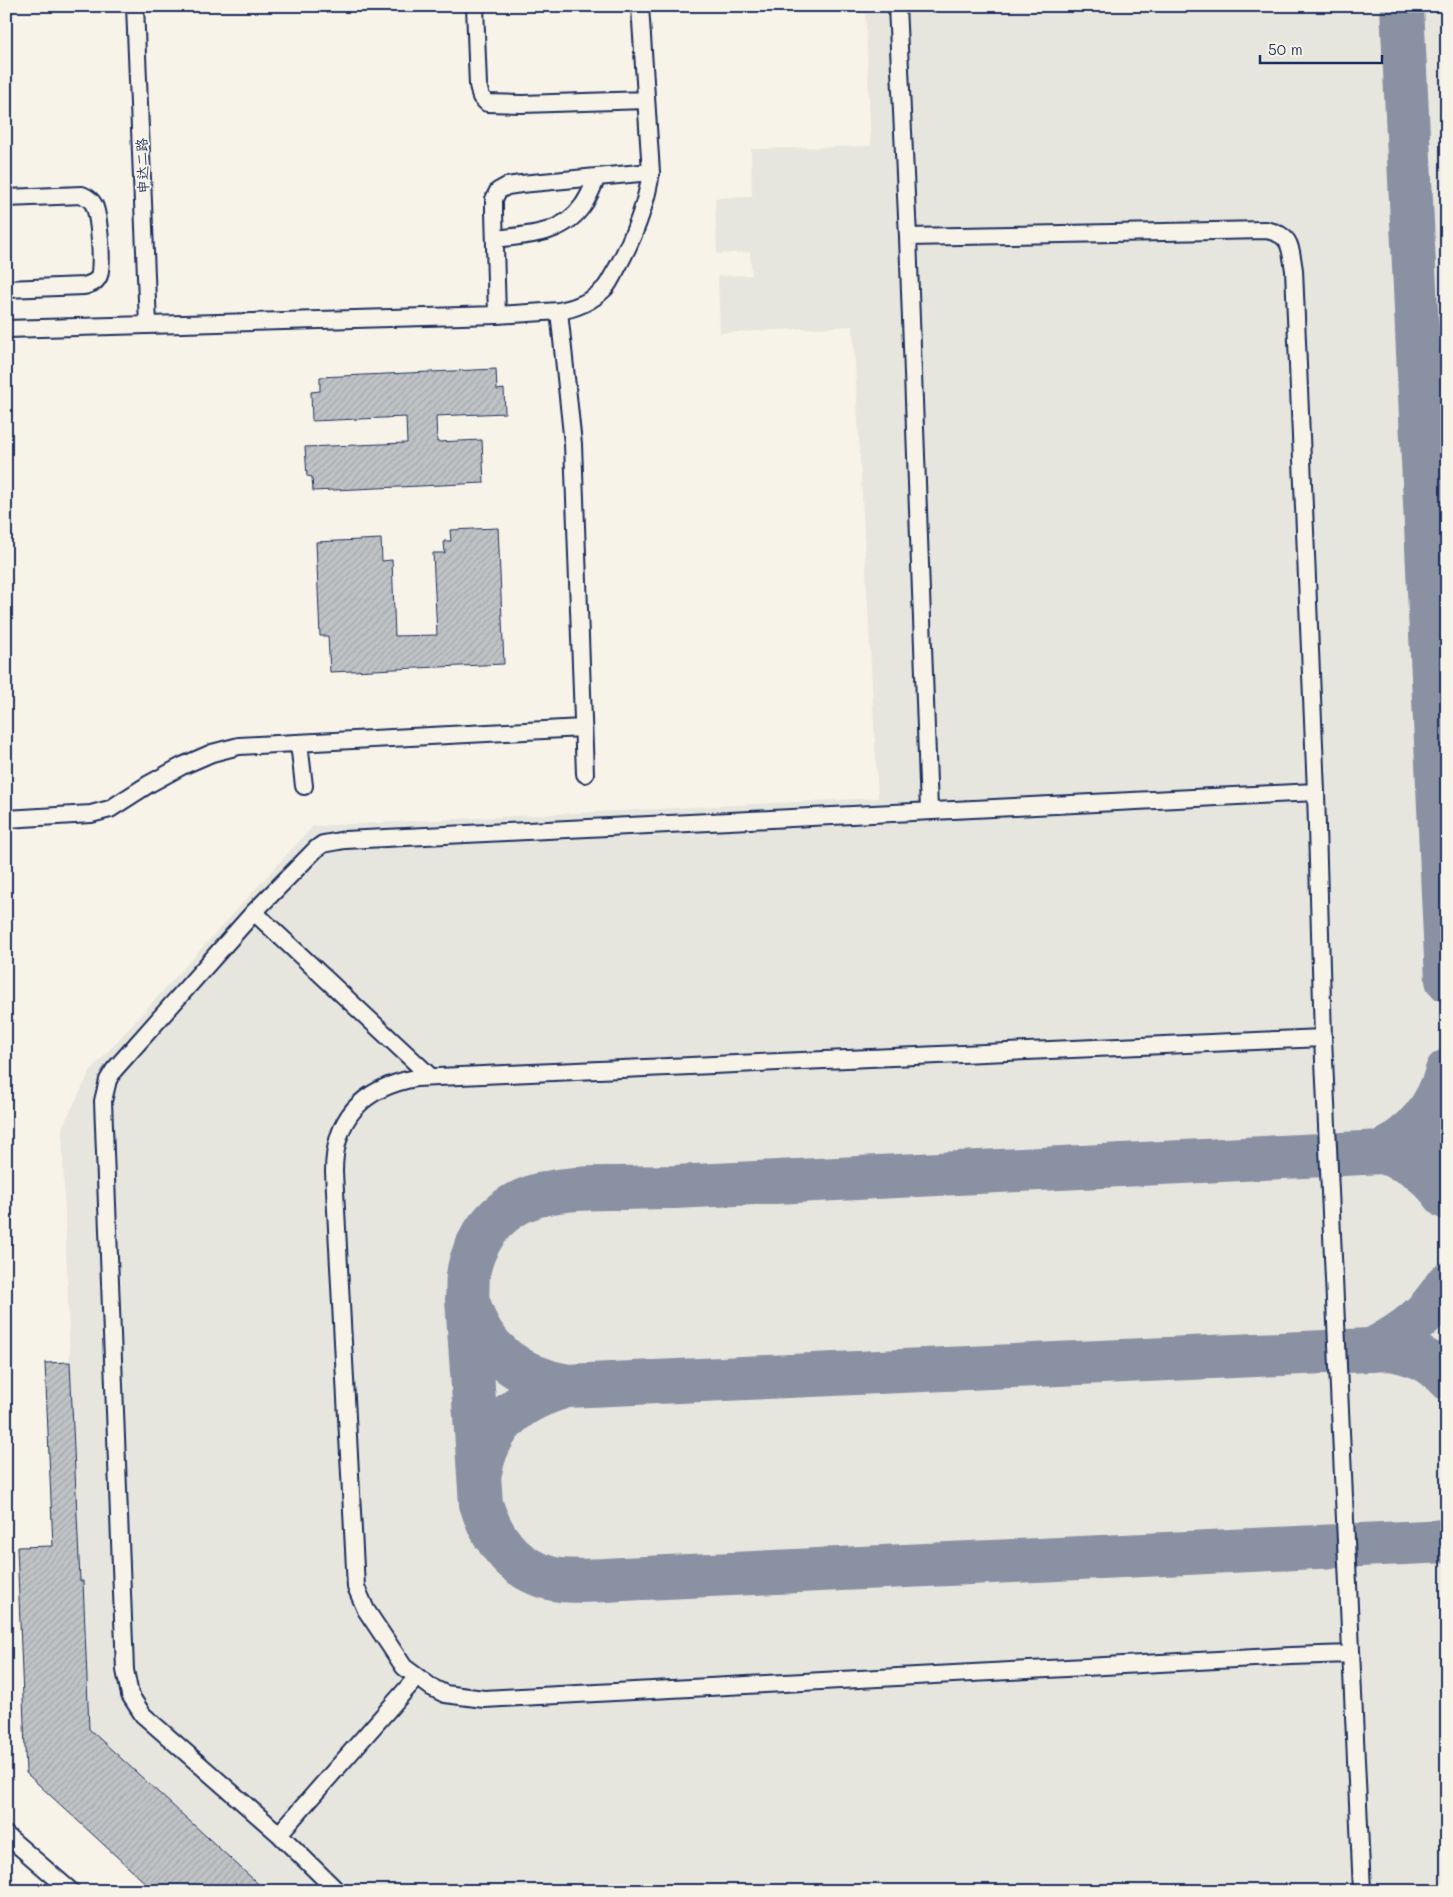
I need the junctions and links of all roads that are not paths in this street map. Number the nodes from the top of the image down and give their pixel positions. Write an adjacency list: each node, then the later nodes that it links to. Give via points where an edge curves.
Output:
1 (135, 6): 14 (street, 申达二路)
2 (475, 6): 5 (street, via 478,85 481,97 487,103)
3 (640, 6): 5 (street)
4 (897, 6): 9 (street)
5 (646, 100): 6 (street)
6 (651, 172): 7 (street); 12 (street, via 632,238 606,288 589,302)
7 (597, 177): 10 (street, via 583,205 563,224 550,231); 10 (street, via 521,184 498,191 494,199)
8 (6, 198): 11 (street, via 82,195 89,198 97,218 101,263 98,278 92,284)
9 (908, 237): 20 (street, via 1266,230 1279,232 1287,239 1294,270); 21 (street)
10 (495, 239): 13 (street)
11 (6, 289)
12 (560, 311): 13 (street); 16 (street, via 573,444)
13 (497, 315): 14 (street)
14 (148, 325): 15 (street)
15 (6, 329)
16 (582, 728): 17 (street); 18 (street)
17 (299, 743): 19 (street); 22 (street, via 238,746 212,753 149,784 118,805 92,814)
18 (585, 774)
19 (304, 786)
20 (1316, 792): 21 (street); 24 (street)
21 (929, 810): 23 (street, via 334,841 316,849)
22 (6, 819)
23 (254, 912): 25 (street); 28 (street, via 114,1070 103,1101 127,1684 130,1695 143,1714)
24 (1323, 1038): 25 (street); 26 (street)
25 (431, 1077): 27 (street, via 396,1081 361,1101 346,1120 334,1157 356,1587 366,1610 393,1651 404,1667)
26 (1351, 1654): 27 (street, via 484,1699 445,1694); 32 (street)
27 (417, 1677): 28 (street)
28 (279, 1834): 31 (street)
29 (6, 1835): 30 (street)
30 (71, 1891)
31 (338, 1891)
32 (1362, 1891)

